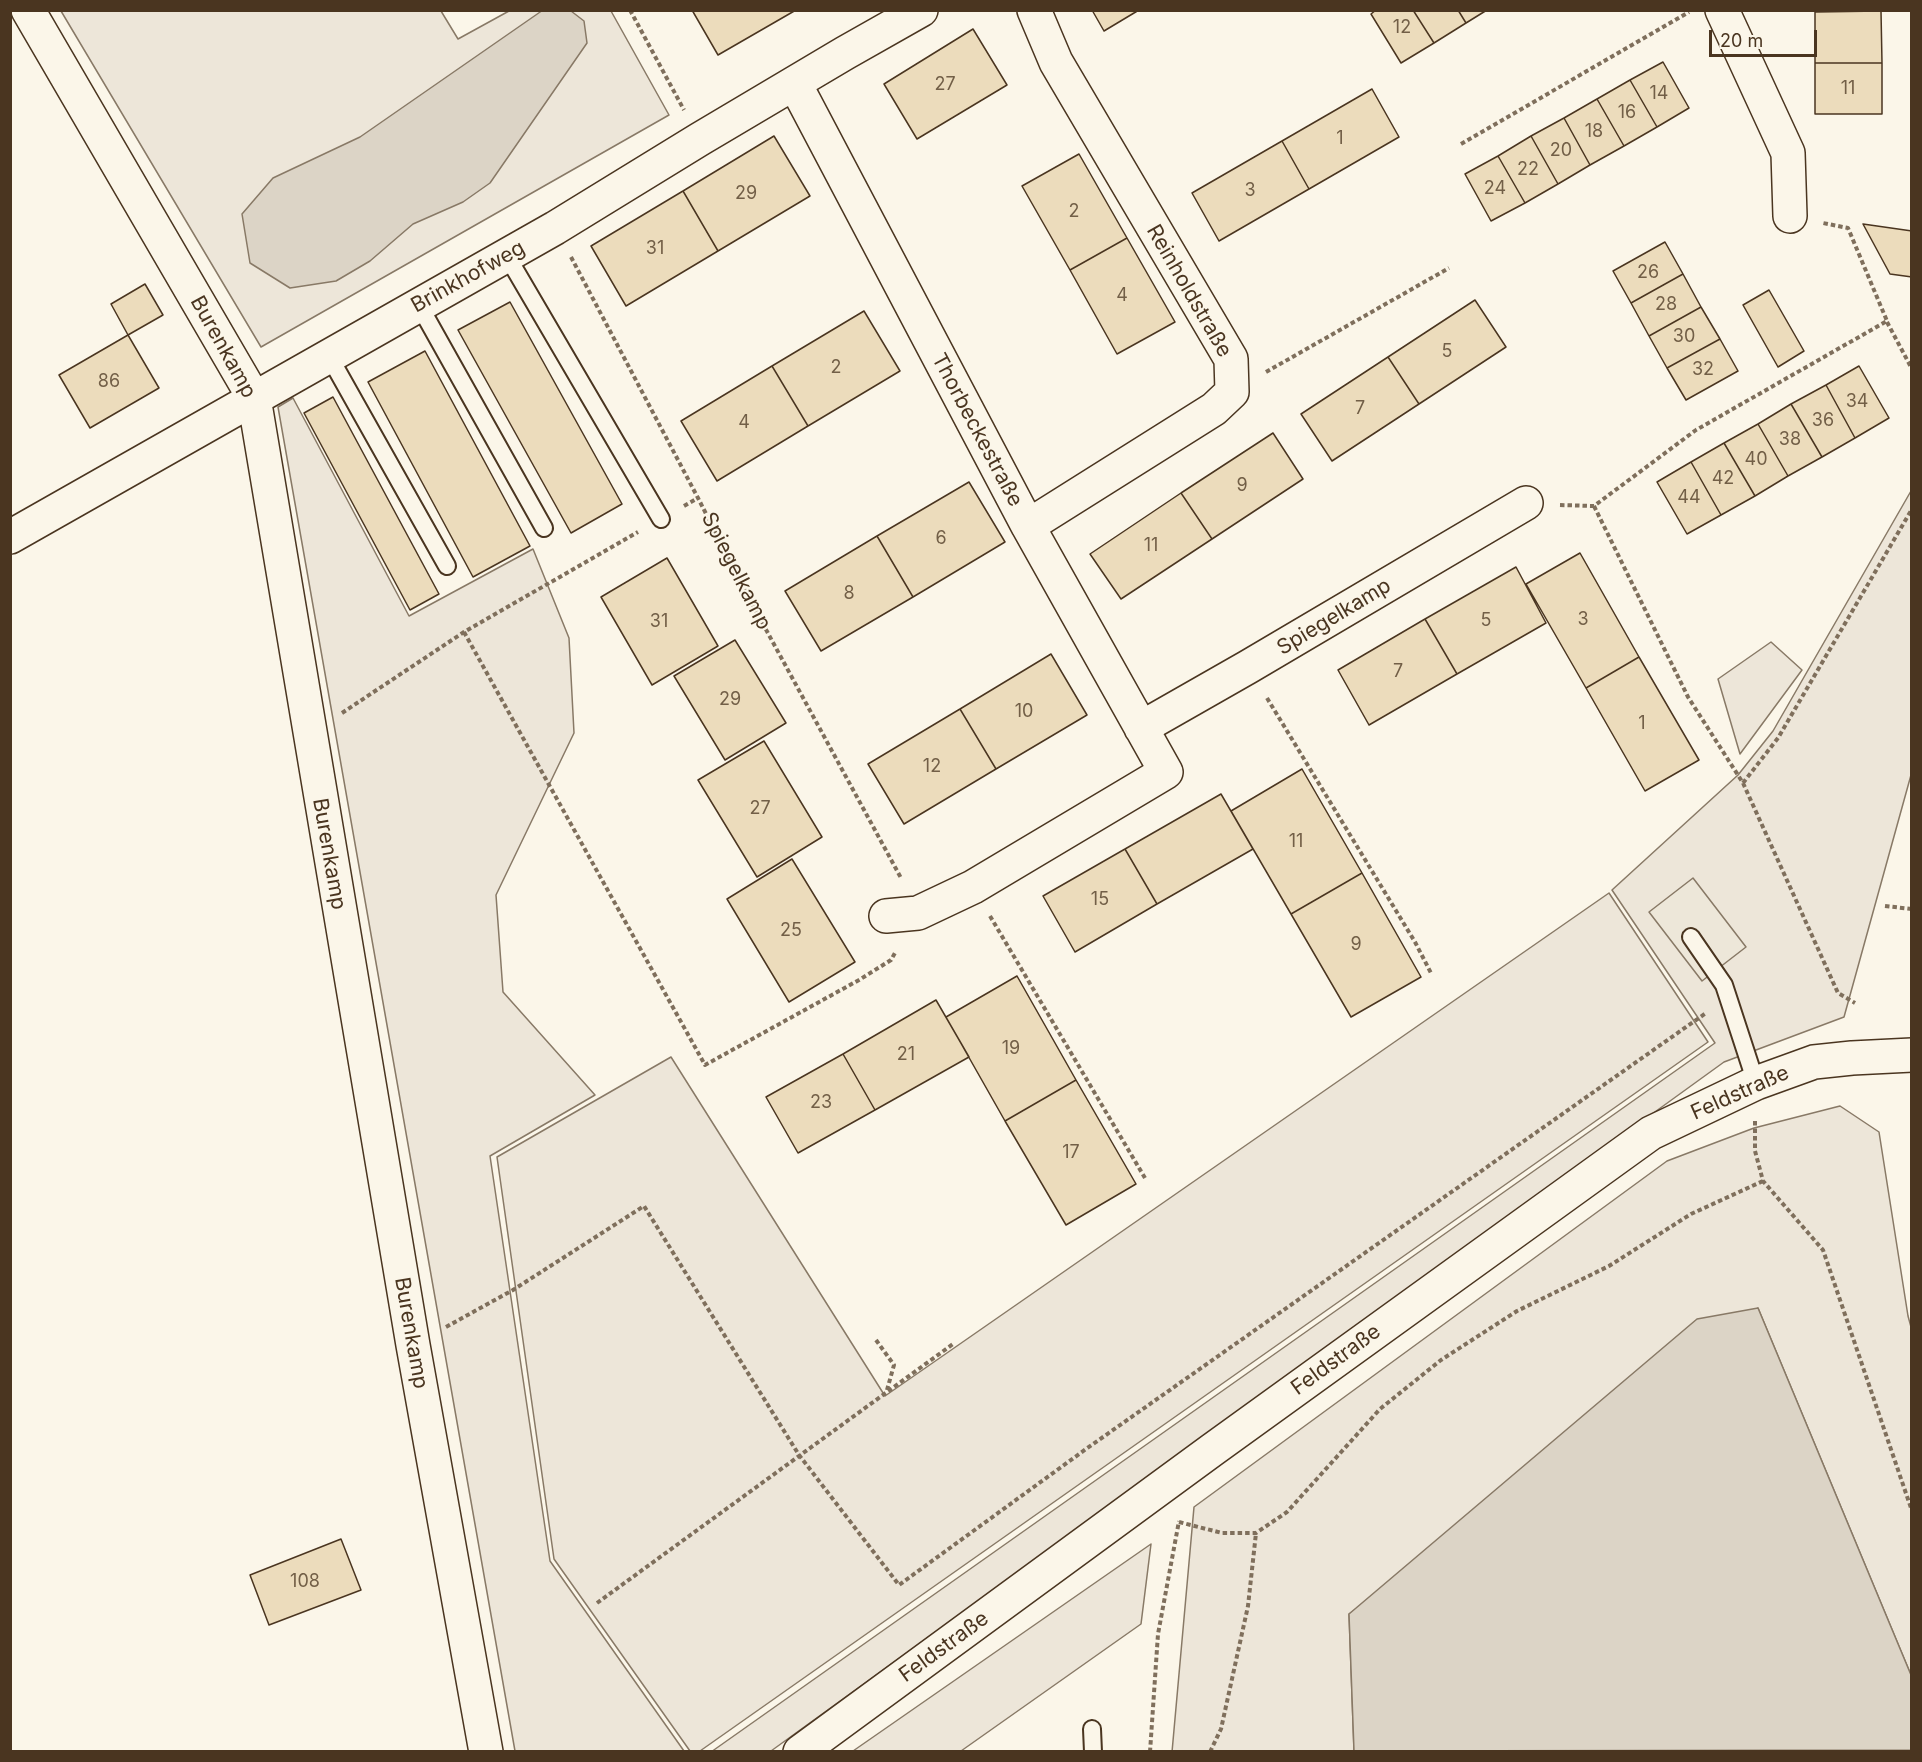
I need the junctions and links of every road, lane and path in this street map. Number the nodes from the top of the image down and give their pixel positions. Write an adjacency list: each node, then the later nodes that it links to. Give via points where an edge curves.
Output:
1 (28, 10): 19 (street, Burenkamp)
2 (630, 10): 8 (path)
3 (921, 10): 7 (street, Brinkhofweg)
4 (1034, 10): 18 (street, Reinholdstraße, via 1056,62 1230,359)
5 (1691, 10): 9 (path)
6 (1722, 10): 10 (street, via 1788,153)
7 (795, 84): 8 (street, Brinkhofweg); 25 (street, Thorbeckestraße)
8 (700, 139): 11 (street, Brinkhofweg)
9 (1461, 144)
10 (1790, 216): 15 (path, via 1848,228)
11 (555, 228): 12 (street, Brinkhofweg); 20 (path, Spiegelkamp)
12 (507, 256): 14 (street, Brinkhofweg); 24 (lane)
13 (1449, 268): 18 (path)
14 (419, 305): 16 (street, Brinkhofweg); 26 (lane)
15 (1887, 321): 17 (path); 22 (path, via 1696,430)
16 (329, 356): 19 (street, Brinkhofweg); 28 (lane)
17 (1911, 369)
18 (1232, 392): 25 (street, via 1214,409)
19 (254, 398): 27 (street, Brinkhofweg); 32 (street, Burenkamp)
20 (699, 498): 24 (path); 37 (path, Spiegelkamp, via 751,602 893,862)
21 (1526, 503): 22 (path); 30 (street, Spiegelkamp)
22 (1593, 506): 33 (path, via 1688,697)
23 (1911, 509): 33 (path, via 1778,738)
24 (661, 519): 29 (path)
25 (1028, 526): 31 (street, Thorbeckestraße)
26 (544, 528)
27 (10, 537)
28 (447, 566)
29 (464, 632): 32 (path); 37 (path, via 705,1065 891,960)
30 (1248, 667): 31 (street, Spiegelkamp); 39 (path)
31 (1141, 728): 34 (street, Thorbeckestraße, via 1166,772)
32 (309, 735): 48 (street, Burenkamp)
33 (1743, 783): 41 (path, via 1838,993)
34 (973, 887): 37 (street); 44 (path)
35 (1885, 906): 36 (path)
36 (1911, 909)
37 (902, 915)
38 (1691, 937): 40 (lane)
39 (1432, 975)
40 (1729, 997): 43 (lane); 50 (path, via 899,1585)
41 (1855, 1003)
42 (1911, 1055): 43 (street, Feldstraße, via 1814,1062)
43 (1756, 1083): 45 (path, via 1755,1151); 56 (street, Feldstraße, via 1651,1133)
44 (1145, 1178)
45 (1763, 1181): 51 (path, via 1823,1250); 52 (path, via 1691,1214 1609,1266 1518,1311 1441,1359 1380,1409 1287,1512)
46 (876, 1340): 49 (path, via 894,1365)
47 (953, 1344): 49 (path)
48 (413, 1345): 50 (path, via 513,1290 644,1206); 55 (street, Burenkamp)
49 (887, 1391): 50 (path)
50 (799, 1455): 53 (path)
51 (1911, 1511)
52 (1256, 1533): 58 (path, via 1222,1533 1179,1522 1158,1634); 59 (path, via 1248,1606 1221,1729)
53 (597, 1603)
54 (1092, 1729): 57 (lane)
55 (486, 1752)
56 (800, 1752)
57 (1093, 1752)
58 (1150, 1752)
59 (1210, 1752)

